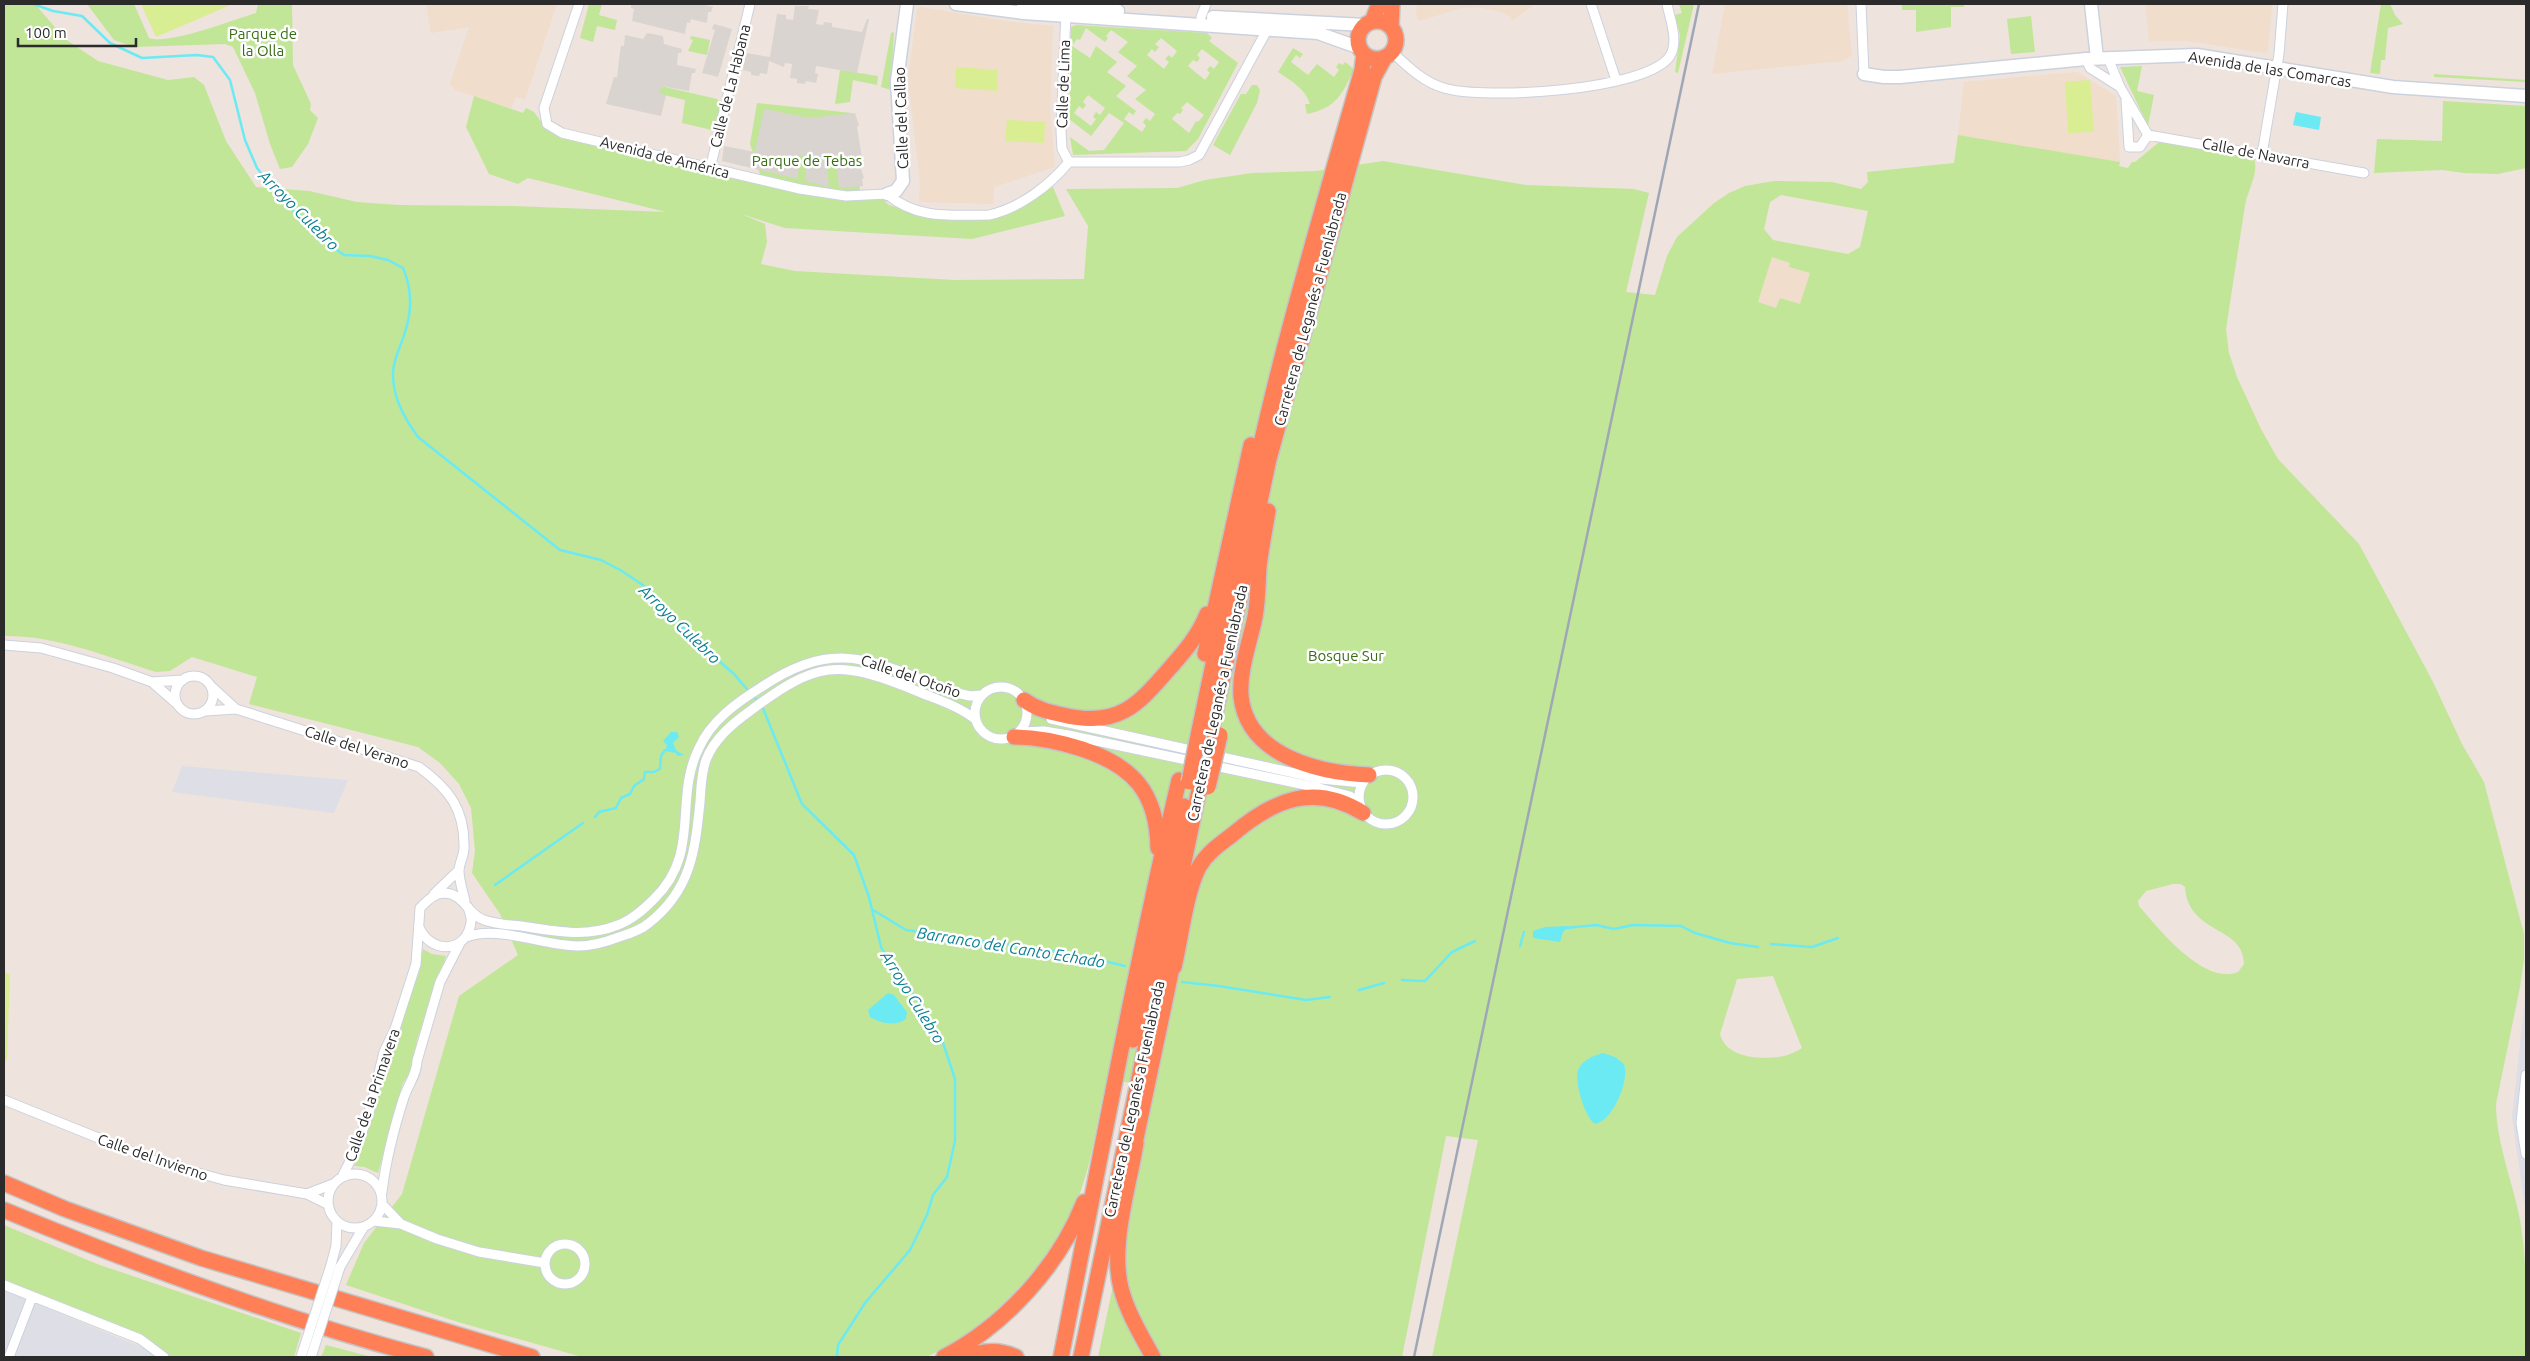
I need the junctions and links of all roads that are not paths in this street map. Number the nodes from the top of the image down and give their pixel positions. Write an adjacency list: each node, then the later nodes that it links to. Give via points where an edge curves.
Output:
1 (579, 4): 32 (street, Avenida de América, via 544,108 547,124 562,133)
2 (750, 4): 32 (street, Calle de La Habana)
3 (906, 4): 34 (street, Calle del Callao, via 897,81 903,180 896,191)
4 (956, 4): 15 (street)
5 (1023, 4): 15 (street)
6 (1206, 4): 16 (street)
7 (1371, 4): 17 (street)
8 (1379, 4): 17 (highway)
9 (1392, 4): 18 (highway)
10 (1591, 4): 25 (street)
11 (1667, 4): 25 (street, via 1674,38 1670,55 1658,66)
12 (1860, 4): 24 (street)
13 (2091, 4): 22 (street)
14 (2283, 4): 23 (street)
15 (1067, 9): 16 (street); 31 (street, Calle de Lima, via 1061,121 1062,149)
16 (1198, 19): 17 (street); 19 (street)
17 (1368, 24): 18 (highway, via 1383,22); 20 (highway, via 1358,36)
18 (1391, 27): 21 (highway, via 1396,39)
19 (1267, 30): 20 (street, via 1328,35); 31 (street, via 1199,155 1189,160 1167,162)
20 (1362, 51): 21 (highway, via 1378,59); 36 (highway, Carretera de Leganés a Fuenlabrada, via 1362,70)
21 (1388, 54): 25 (street, via 1433,84 1456,91 1562,91); 35 (highway, Carretera de Leganés a Fuenlabrada, via 1374,77)
22 (2097, 58): 23 (street, Avenida de las Comarcas, via 2197,55); 24 (street, Avenida de las Comarcas, via 1900,77); 26 (street); 26 (street, via 2090,68)
23 (2276, 68): 27 (street, Avenida de las Comarcas, via 2393,87); 30 (street)
24 (1864, 74)
25 (1616, 80)
26 (2120, 87): 28 (street)
27 (2526, 96)
28 (2126, 97): 29 (street); 29 (street, via 2129,147 2140,148)
29 (2148, 135): 30 (street, Calle de Navarra)
30 (2262, 154): 33 (street, Calle de Navarra)
31 (1069, 162): 34 (street, via 1038,191 1006,210 989,215 923,214)
32 (710, 168): 34 (street, Avenida de América, via 826,194)
33 (2364, 173)
34 (887, 194)
35 (1325, 251): 37 (highway); 49 (highway, Carretera de Leganés a Fuenlabrada, via 1269,459)
36 (1281, 361): 38 (highway, via 1245,468); 49 (highway, via 1236,556)
37 (1268, 511): 49 (highway); 51 (highway, via 1255,615 1242,676 1241,696 1245,714 1256,733 1286,757)
38 (1217, 592): 45 (highway, via 1194,640 1132,708 1104,719 1090,719); 49 (highway)
39 (4, 645): 41 (street, via 41,648)
40 (182, 680): 41 (street); 42 (street, via 190,676 201,677); 44 (street, via 175,693)
41 (152, 682): 44 (street)
42 (212, 687): 46 (street); 47 (street, via 214,698)
43 (982, 695): 45 (street, via 997,687 1009,688 1019,693); 48 (street, via 976,703); 57 (street, Calle del Otoño, via 957,693 884,664 849,657 817,660 781,673 729,710 708,732 694,759 685,837 678,864 670,881 639,913 610,928 578,933 482,920)
44 (176, 703): 47 (street, via 185,713)
45 (1026, 704): 50 (street, via 1026,723); 51 (street, via 1040,716 1072,725 1321,779)
46 (236, 709): 47 (street); 54 (street, Calle del Verano, via 419,767 445,789 460,813 464,850)
47 (206, 711)
48 (975, 719): 50 (street, via 987,736 997,740); 59 (street, Calle del Otoño, via 952,705 862,671 828,670 804,676 741,718 715,741 702,774 696,844 690,868 682,888 649,924 598,944 579,946 478,933)
49 (1205, 732): 52 (highway, Carretera de Leganés a Fuenlabrada, bridge); 52 (highway, bridge)
50 (1017, 735): 53 (street, via 1044,731 1319,788 1350,796); 55 (highway, via 1066,744 1107,757 1129,772 1144,791 1158,828)
51 (1365, 779): 53 (street, via 1358,792); 53 (street, via 1383,769 1395,771 1406,777 1413,792 1413,804 1406,816 1395,823 1380,824)
52 (1194, 784): 55 (highway); 60 (highway); 93 (highway, Carretera de Leganés a Fuenlabrada, via 1118,1111); 94 (highway, Carretera de Leganés a Fuenlabrada)
53 (1361, 808): 60 (highway, via 1318,797 1282,802 1264,810 1209,854 1195,876)
54 (459, 870): 56 (street); 57 (street)
55 (1157, 875): 65 (highway)
56 (432, 896): 57 (street, via 449,894); 58 (street, via 420,908)
57 (466, 903): 59 (street, via 472,921)
58 (418, 924): 59 (street, via 423,937 434,945 447,947); 67 (street, Calle de la Primavera, via 416,964 384,1052 357,1147)
59 (463, 940): 70 (street, Calle de la Primavera, via 440,982 417,1069 405,1095 386,1159)
60 (1161, 1022): 63 (highway)
61 (2526, 1076): 64 (street)
62 (4, 1100): 71 (street, Calle del Invierno, via 166,1164 224,1180)
63 (1141, 1117): 95 (highway, via 1110,1250); 96 (highway, via 1117,1250 1121,1287 1133,1321)
64 (2524, 1124): 66 (street)
65 (1099, 1153): 89 (highway, via 1078,1217 1038,1278 991,1325); 92 (highway)
66 (2526, 1154)
67 (342, 1177): 69 (street); 70 (street, via 368,1176)
68 (4, 1183): 88 (highway, via 65,1209 201,1258)
69 (335, 1183): 71 (street); 72 (street, via 329,1190)
70 (382, 1192): 73 (street)
71 (308, 1194): 72 (street)
72 (327, 1204): 75 (street)
73 (382, 1204): 76 (street); 77 (street)
74 (4, 1210): 87 (highway, via 194,1286)
75 (337, 1221): 78 (street, via 348,1228); 80 (street)
76 (374, 1221): 77 (street); 78 (street)
77 (401, 1224): 79 (street, via 479,1252)
78 (363, 1228): 80 (street)
79 (545, 1263): 79 (street, via 551,1279 564,1284 578,1279 586,1267 585,1257 579,1248 565,1243 551,1248)
80 (335, 1266): 85 (street, bridge); 86 (street, bridge)
81 (4, 1286): 82 (street)
82 (32, 1297): 83 (street); 84 (street, via 140,1338)
83 (9, 1357)
84 (164, 1357)
85 (301, 1357)
86 (311, 1357)
87 (426, 1357)
88 (532, 1357)
89 (944, 1357)
90 (966, 1357): 91 (highway, via 989,1351)
91 (1016, 1357)
92 (1061, 1357)
93 (1068, 1357)
94 (1081, 1357)
95 (1090, 1357)
96 (1153, 1357)

